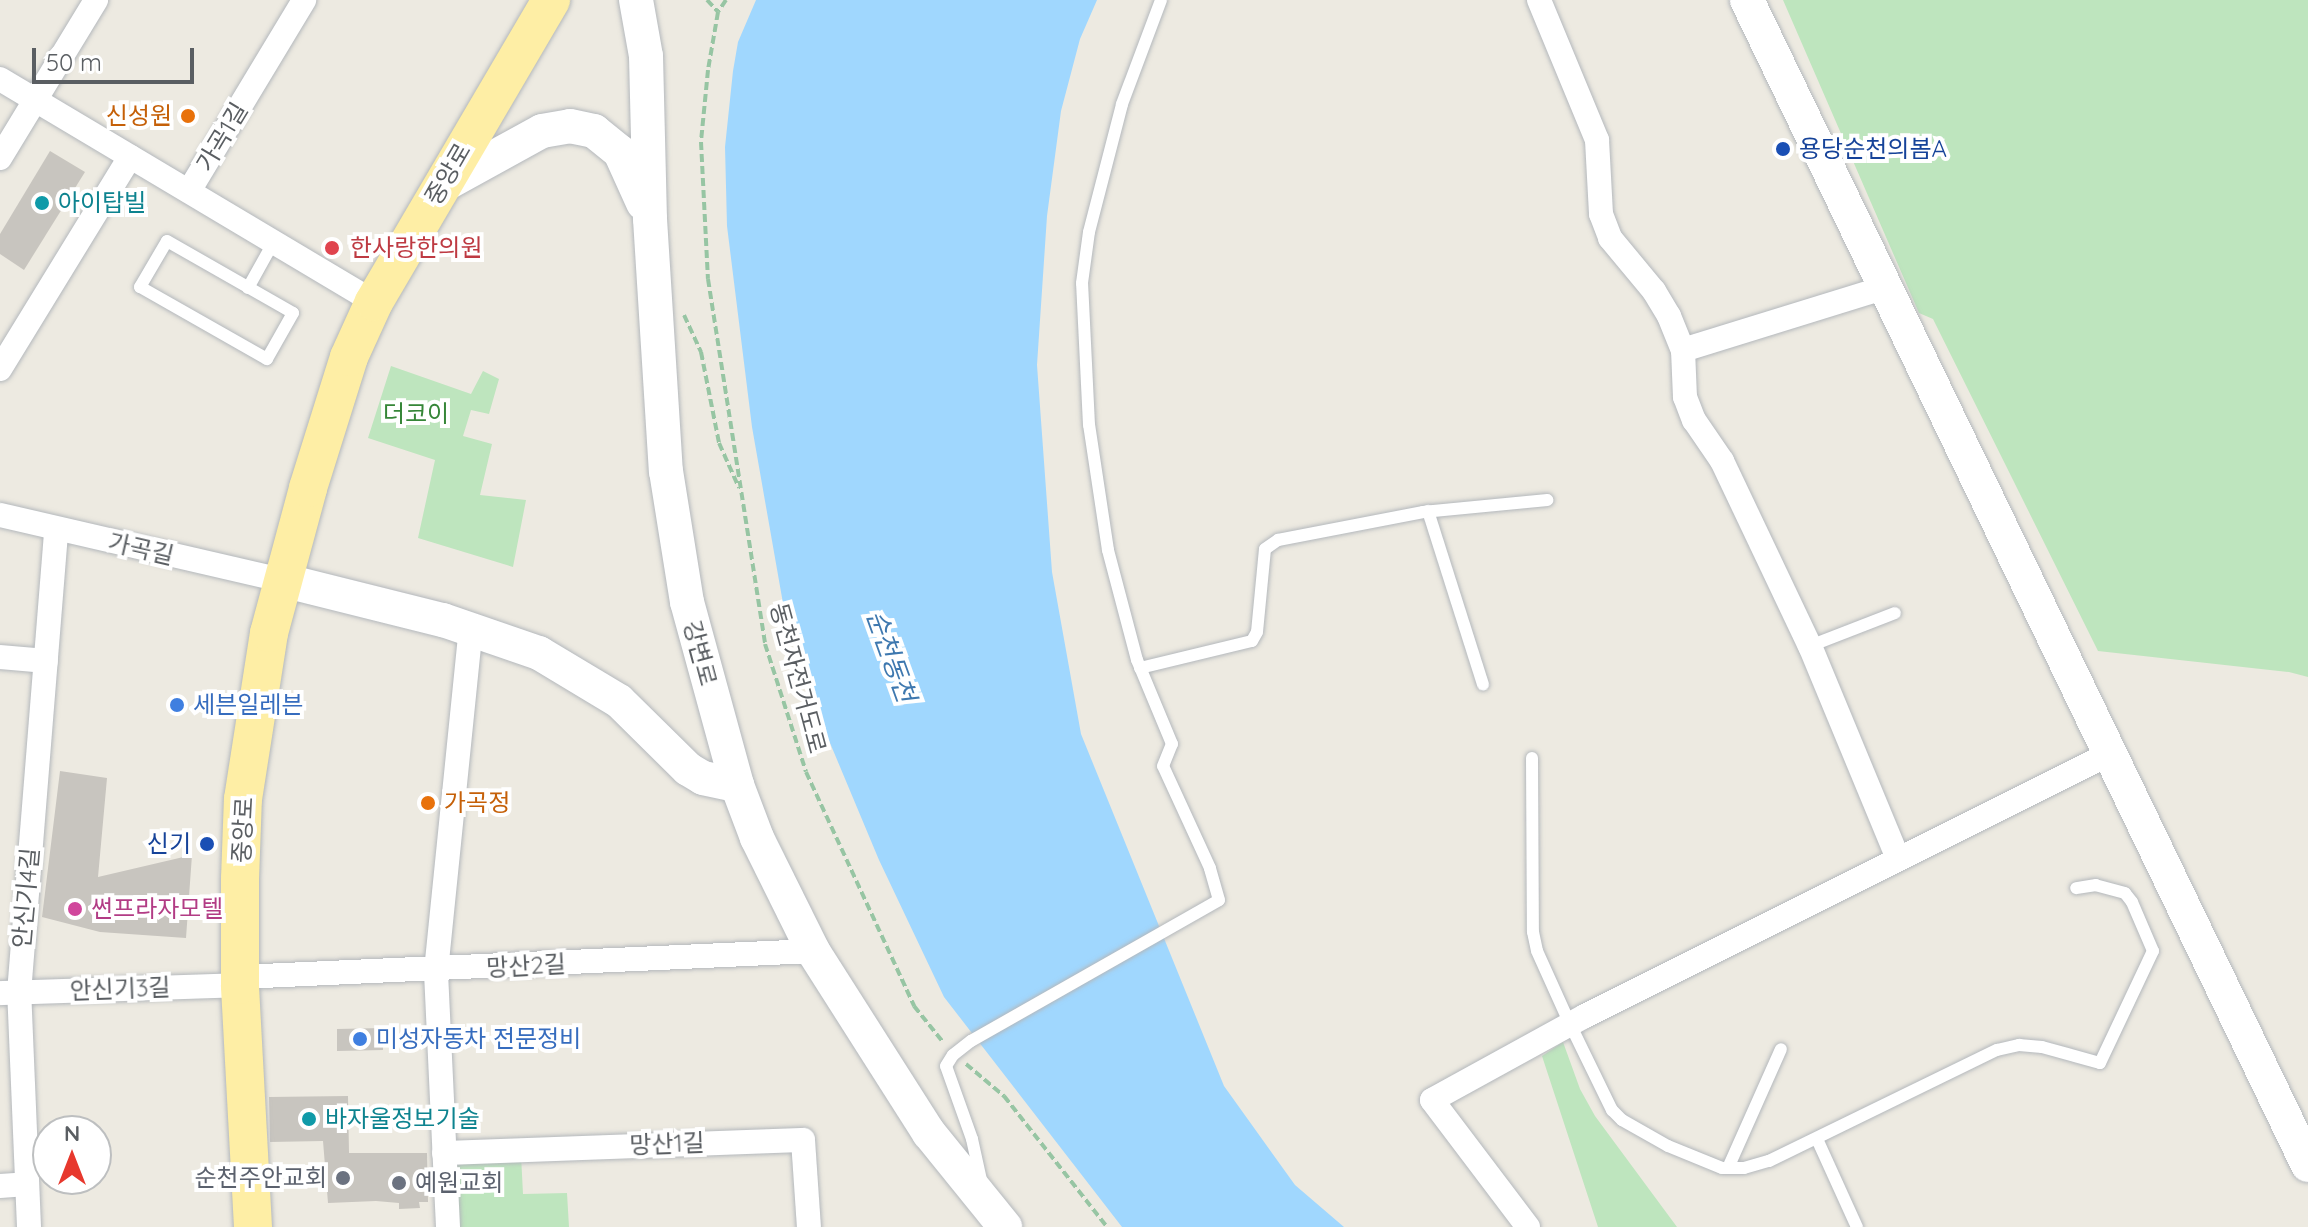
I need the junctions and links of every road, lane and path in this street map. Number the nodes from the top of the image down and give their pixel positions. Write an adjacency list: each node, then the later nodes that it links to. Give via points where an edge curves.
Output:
1 (96, 0): 12 (street)
2 (304, 0): 16 (street, 가곡1길)
3 (551, 0): 15 (main road, 중앙로)
4 (636, 0): 17 (main road, 강변로, via 646,56)
5 (707, 0): 10 (path)
6 (726, 0): 10 (path, 동천자전거도로)
7 (1161, 0): 36 (lane, via 1122,104 1089,232 1082,283 1089,425 1108,550)
8 (1539, 0): 23 (street, via 1597,140 1601,214 1610,238 1654,291)
9 (1747, 0): 20 (main road)
10 (718, 12): 25 (path, 동천자전거도로, via 702,127 702,180 708,279)
11 (0, 79): 12 (street)
12 (36, 100): 13 (street); 14 (street)
13 (130, 157): 16 (street); 24 (street)
14 (0, 158)
15 (440, 187): 17 (main road, via 542,131 570,126 594,131 620,152); 21 (main road, 중앙로)
16 (189, 191): 18 (street)
17 (650, 219): 40 (main road, 강변로, via 666,471 676,544)
18 (273, 243): 19 (lane); 21 (street)
19 (248, 288): 19 (lane, via 167,241 140,287 267,359 293,313)
20 (1883, 288): 23 (street); 38 (main road)
21 (374, 302): 30 (main road, 중앙로, via 333,403)
22 (683, 313): 25 (path, via 701,352 719,443)
23 (1683, 350): 33 (street, via 1685,397 1694,420 1722,461)
24 (0, 369)
25 (741, 491): 49 (path, 동천자전거도로, via 765,644 806,772 914,1006)
26 (1547, 500): 27 (lane)
27 (1428, 511): 36 (lane, via 1278,540 1265,549 1252,641); 37 (lane)
28 (0, 515): 29 (street, 가곡길)
29 (56, 530): 30 (street, 가곡길); 35 (street, 안신기4길)
30 (282, 580): 32 (main road); 45 (main road, 중앙로, via 243,799)
31 (1895, 613): 33 (lane)
32 (471, 629): 40 (main road, via 565,665 619,701 688,769); 44 (street)
33 (1810, 646): 41 (street)
34 (0, 657): 35 (street)
35 (46, 661): 46 (street, 안신기4길)
36 (1140, 668): 49 (lane, via 1172,744 1163,766 1210,868 1219,900)
37 (1483, 684)
38 (2109, 754): 41 (street); 52 (main road)
39 (1532, 758): 47 (lane, via 1533,932)
40 (737, 785): 43 (main road, 강변로)
41 (1898, 858): 47 (street)
42 (2076, 888): 50 (lane, via 2096,885 2125,893 2153,951 2100,1063 2042,1047 1997,1050)
43 (813, 951): 44 (street, 망산2길); 56 (main road, 강변로, via 921,1122)
44 (436, 971): 45 (street, 망산2길); 51 (street)
45 (240, 981): 46 (street, 안신기3길); 58 (main road, 중앙로)
46 (9, 993): 54 (street, 안신기4길)
47 (1570, 1024): 53 (lane, via 1612,1110 1622,1120 1668,1146); 62 (street, via 1432,1100)
48 (1781, 1049): 53 (lane)
49 (953, 1055): 56 (lane, via 946,1066); 61 (path, 동천자전거도로, via 1004,1096)
50 (1817, 1139): 53 (lane, via 1769,1161); 63 (lane)
51 (444, 1153): 59 (street); 60 (street, 망산1길, via 803,1140)
52 (2308, 1165)
53 (1728, 1168)
54 (27, 1184): 55 (street); 57 (street, 안신기4길)
55 (0, 1186)
56 (996, 1215)
57 (29, 1227)
58 (253, 1227)
59 (448, 1227)
60 (809, 1227)
61 (1107, 1227)
62 (1528, 1227)
63 (1857, 1227)

